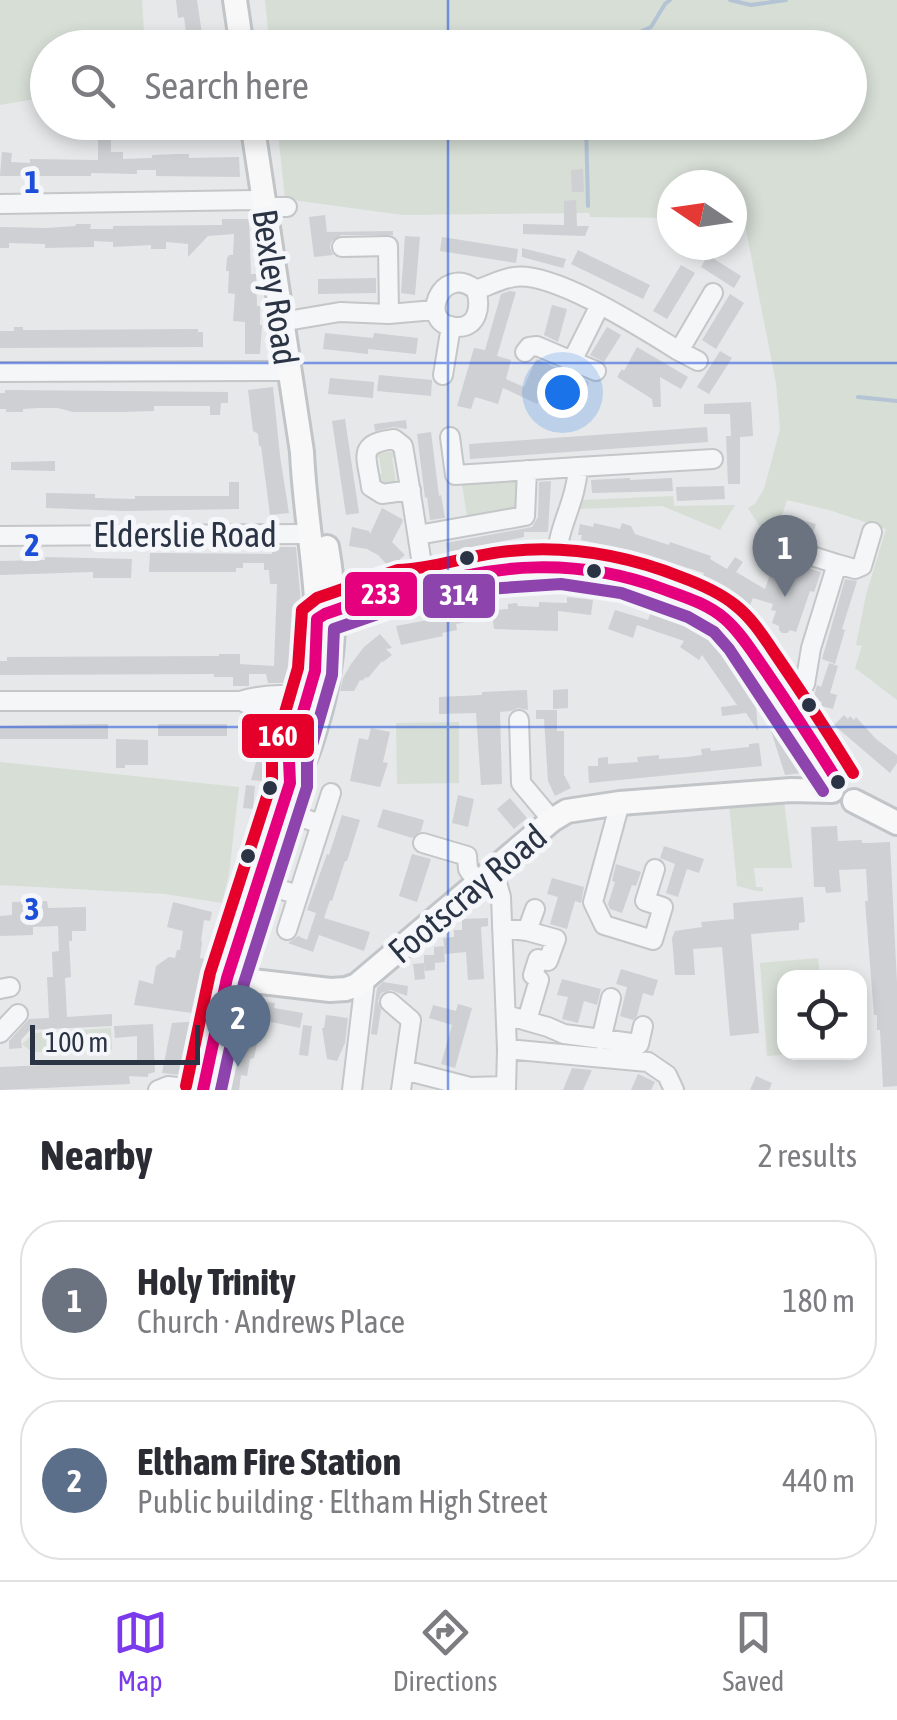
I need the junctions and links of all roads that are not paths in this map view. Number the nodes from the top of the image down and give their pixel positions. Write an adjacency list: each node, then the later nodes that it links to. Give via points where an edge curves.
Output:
1 (235, 0): 2 (main road)
2 (239, 30)
3 (256, 140): 5 (main road, Bexley Road)
4 (0, 204): 5 (street)
5 (271, 205): 12 (main road, Bexley Road)
6 (342, 247): 11 (street, via 388,246)
7 (476, 290): 9 (street, via 516,276 572,290); 10 (street, via 449,285); 13 (street, via 475,319)
8 (713, 293): 14 (street)
9 (600, 305): 14 (street); 16 (street)
10 (434, 310): 11 (street); 13 (street)
11 (388, 314): 12 (street, via 340,312)
12 (282, 322): 18 (main road, Bexley Road)
13 (451, 326): 21 (street)
14 (679, 351): 17 (street)
15 (525, 352): 16 (street, via 537,346)
16 (572, 361): 20 (street)
17 (698, 361)
18 (289, 371): 19 (street); 23 (main road, Bexley Road)
19 (0, 372)
20 (596, 372)
21 (443, 375)
22 (450, 437): 26 (street, via 455,475)
23 (302, 452): 29 (main road, Bexley Road); 36 (main road, Bexley Road, via 326,542)
24 (713, 459): 25 (street)
25 (578, 467): 26 (street); 34 (street)
26 (526, 470): 30 (street, via 526,516)
27 (410, 490): 30 (street)
28 (872, 532): 33 (street, via 862,566)
29 (310, 534): 31 (street, Elderslie Road); 36 (main road, Bexley Road)
30 (418, 535): 35 (street)
31 (0, 536)
32 (793, 550): 33 (street)
33 (837, 564): 38 (street, via 805,684)
34 (556, 566): 35 (street, via 484,572); 38 (street, via 624,576 710,608 732,626)
35 (417, 588): 36 (street, via 402,586)
36 (328, 619): 39 (main road)
37 (0, 701): 39 (street)
38 (786, 701): 41 (street)
39 (312, 704): 44 (main road, via 289,760)
40 (519, 720): 45 (street, via 521,784)
41 (835, 786): 43 (main road, Footscray Road); 46 (main road, via 839,805 854,800)
42 (330, 794): 47 (street)
43 (620, 803): 45 (main road, Footscray Road); 49 (street, via 593,902 604,925 653,940 663,907 645,901)
44 (281, 811): 47 (street); 51 (main road)
45 (552, 820): 50 (main road, Footscray Road)
46 (897, 823)
47 (321, 824): 52 (street)
48 (423, 843): 50 (street, via 467,856 468,868)
49 (655, 869)
50 (484, 878): 54 (street, via 498,886); 58 (main road, Footscray Road)
51 (257, 882): 52 (street); 57 (main road)
52 (298, 895): 55 (street)
53 (534, 908): 56 (street)
54 (502, 928): 56 (street); 62 (street)
55 (287, 930)
56 (528, 930): 63 (street, via 556,938 548,961 538,960)
57 (226, 978): 58 (main road, Footscray Road, via 338,990); 71 (main road)
58 (366, 980): 72 (street)
59 (611, 998): 66 (street)
60 (390, 1002): 68 (street, via 411,1020)
61 (18, 1014): 65 (street)
62 (506, 1015): 63 (street); 67 (street)
63 (526, 1020): 66 (street)
64 (643, 1026): 66 (street, via 640,1044)
65 (0, 1033)
66 (601, 1040)
67 (507, 1048): 69 (street); 74 (street, via 648,1062)
68 (404, 1070): 69 (street, via 470,1087); 73 (street)
69 (506, 1088)
70 (158, 1090): 71 (street)
71 (203, 1090)
72 (352, 1090)
73 (401, 1090)
74 (674, 1090)

